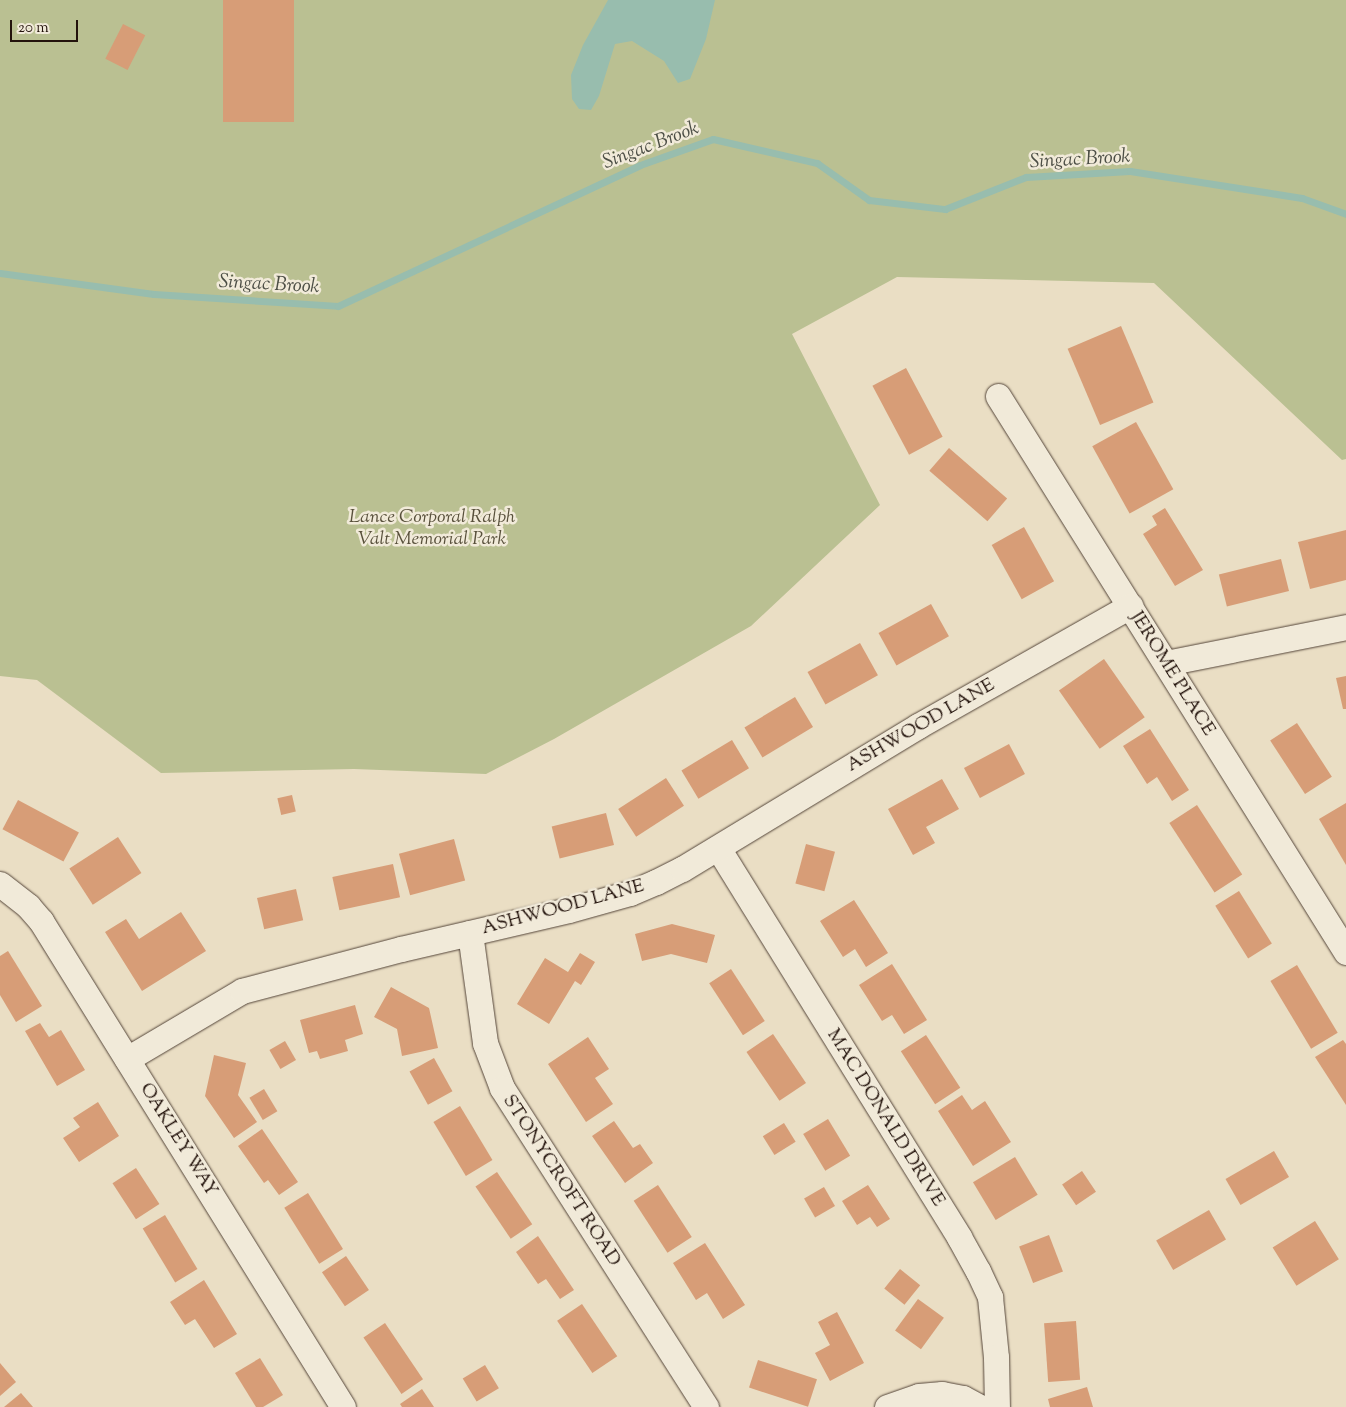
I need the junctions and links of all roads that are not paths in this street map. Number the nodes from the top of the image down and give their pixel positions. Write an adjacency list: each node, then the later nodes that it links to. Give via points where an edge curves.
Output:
1 (998, 396): 2 (street, JEROME PLACE)
2 (1130, 606): 4 (street, JEROME PLACE); 5 (street, ASHWOOD LANE, via 918,726)
3 (1346, 627): 4 (street)
4 (1166, 663): 8 (street, JEROME PLACE)
5 (718, 848): 7 (street, ASHWOOD LANE, via 630,893); 14 (street, MAC DONALD DRIVE, via 978,1271 990,1297)
6 (0, 884): 9 (street, OAKLEY WAY, via 41,921)
7 (470, 933): 9 (street, ASHWOOD LANE, via 242,991); 11 (street, STONYCROFT ROAD, via 485,1043 502,1088)
8 (1346, 952)
9 (127, 1059): 10 (street, OAKLEY WAY)
10 (343, 1407)
11 (706, 1407)
12 (887, 1407): 13 (street, via 919,1396 942,1394 963,1398)
13 (980, 1407)
14 (997, 1407)

